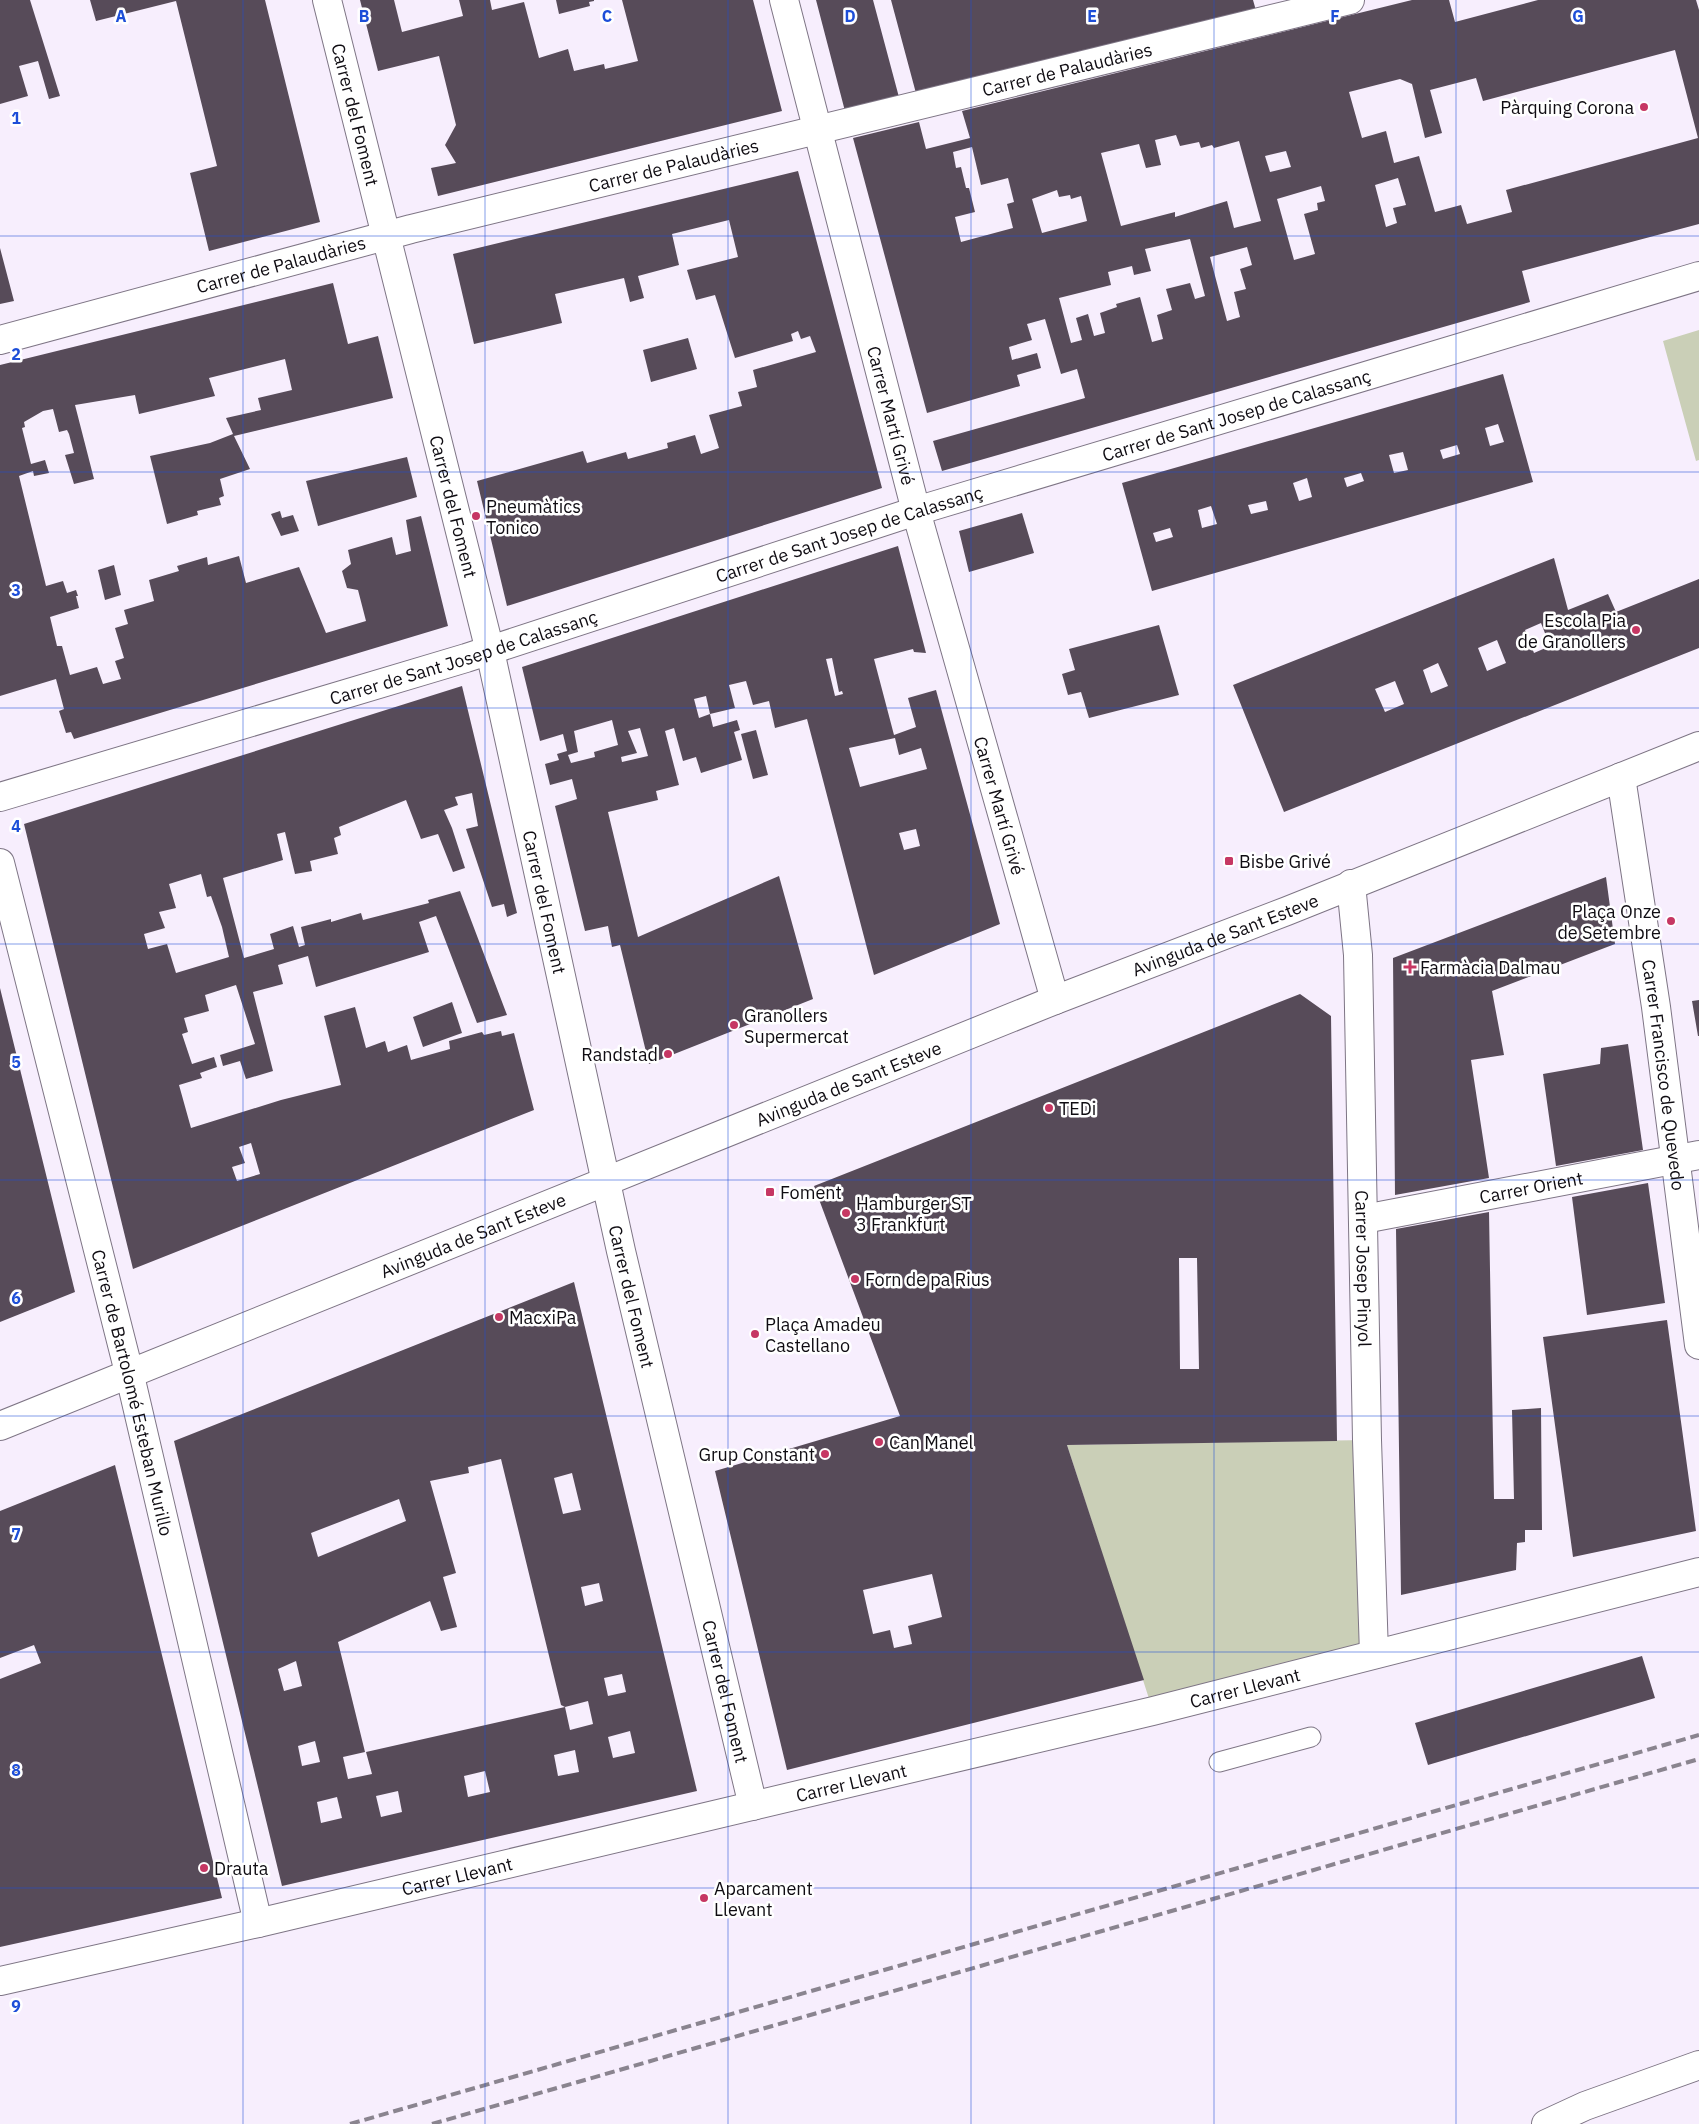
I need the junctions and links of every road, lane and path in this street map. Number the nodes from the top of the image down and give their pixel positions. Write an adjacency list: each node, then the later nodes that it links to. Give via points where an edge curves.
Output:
1 (327, 0): 5 (street, Carrer del Foment)
2 (784, 0): 4 (street, Carrer Martí Grivé)
3 (1350, 0): 4 (street, Carrer de Palaudàries)
4 (817, 130): 5 (street, Carrer de Palaudàries); 8 (street, Carrer Martí Grivé)
5 (385, 236): 7 (street, Carrer de Palaudàries); 9 (street, Carrer del Foment)
6 (1699, 276): 8 (street, Carrer de Sant Josep de Calassanç)
7 (0, 340)
8 (916, 511): 9 (street, Carrer de Sant Josep de Calassanç); 15 (street, Carrer Martí Grivé)
9 (490, 651): 12 (street, Carrer de Sant Josep de Calassanç); 17 (street, Carrer del Foment)
10 (1699, 746): 11 (street, Avinguda de Sant Esteve)
11 (1621, 777): 14 (street, Avinguda de Sant Esteve); 16 (street, Carrer Francisco de Quevedo, via 1656,1007)
12 (0, 796)
13 (0, 863): 20 (street, Carrer de Bartolomé Esteban Murillo)
14 (1351, 884): 15 (street, Avinguda de Sant Esteve); 18 (street, Carrer Josep Pinyol, via 1358,955)
15 (1054, 1000): 17 (street, Avinguda de Sant Esteve)
16 (1687, 1158): 18 (street, Carrer Orient); 19 (street, Carrer Francisco de Quevedo)
17 (606, 1181): 20 (street, Avinguda de Sant Esteve); 26 (street, Carrer del Foment)
18 (1364, 1219): 23 (street, Carrer Josep Pinyol)
19 (1699, 1345)
20 (130, 1376): 21 (street, Avinguda de Sant Esteve); 27 (street, Carrer de Bartolomé Esteban Murillo)
21 (0, 1426)
22 (1699, 1572): 23 (street, Carrer Llevant)
23 (1374, 1654): 26 (street, Carrer Llevant, via 1153,1711)
24 (1312, 1737): 25 (lane)
25 (1219, 1762)
26 (753, 1806): 27 (street, Carrer Llevant)
27 (258, 1924): 28 (street, Carrer Llevant)
28 (0, 1981)
29 (1699, 2065): 30 (street, via 1585,2106)
30 (1546, 2124)

